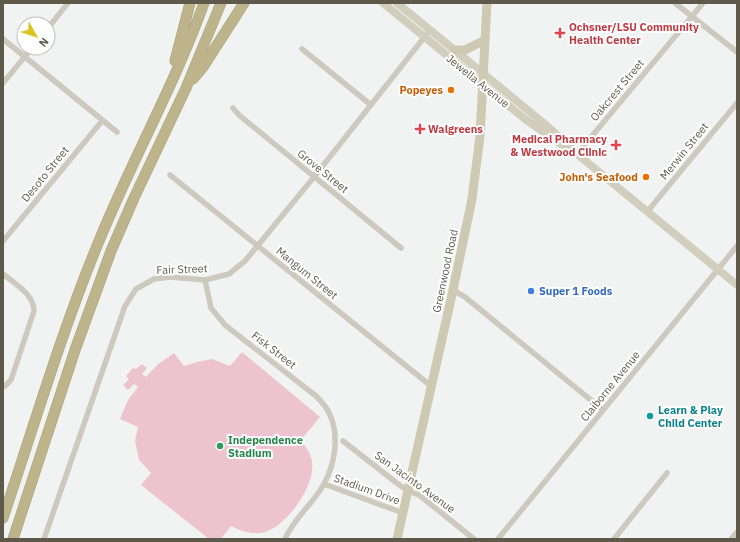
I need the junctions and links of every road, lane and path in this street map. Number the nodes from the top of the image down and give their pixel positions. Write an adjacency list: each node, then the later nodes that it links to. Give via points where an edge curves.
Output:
1 (68, 3): 12 (street)
2 (190, 3): 23 (highway)
3 (204, 3): 23 (highway)
4 (221, 3): 24 (highway)
5 (244, 3): 24 (highway, via 203,67)
6 (383, 3): 13 (main road, Jewella Avenue)
7 (397, 3): 13 (main road, Jewella Avenue)
8 (486, 3): 15 (main road, Greenwood Road)
9 (675, 3): 11 (street)
10 (704, 3): 11 (street, Oakcrest Street)
11 (692, 16): 18 (street); 30 (street, Oakcrest Street)
12 (56, 18)
13 (428, 34): 17 (main road, Jewella Avenue); 22 (main road, Jewella Avenue); 26 (street, Fair Street)
14 (3, 39): 19 (street)
15 (485, 40): 17 (main road, via 465,50); 20 (main road, Greenwood Road)
16 (302, 49): 26 (street)
17 (454, 50): 20 (main road, Jewella Avenue)
18 (737, 52)
19 (25, 57): 21 (street); 28 (street)
20 (484, 74): 22 (main road, Greenwood Road); 30 (main road, Jewella Avenue)
21 (3, 83)
22 (483, 85): 30 (main road, Jewella Avenue, via 556,142); 42 (main road, Greenwood Road, via 471,205)
23 (168, 88): 51 (highway, via 111,212 83,282)
24 (186, 88): 53 (highway, via 111,251 75,350)
25 (737, 103): 33 (street, Merwin Street)
26 (371, 105): 32 (street, Fair Street)
27 (233, 108): 32 (street, Grove Street)
28 (102, 120): 29 (street); 34 (street, Desoto Street)
29 (117, 132)
30 (577, 154): 33 (main road, Jewella Avenue)
31 (170, 175): 35 (street, Mangum Street)
32 (314, 177): 35 (street, Fair Street); 37 (street, Grove Street)
33 (647, 212): 38 (main road, Jewella Avenue)
34 (3, 241)
35 (257, 246): 40 (street, Fair Street, via 245,261 229,274); 44 (street, Mangum Street)
36 (737, 246): 38 (street, Claiborne Avenue)
37 (401, 248)
38 (717, 269): 41 (main road, Jewella Avenue); 45 (street, Claiborne Avenue)
39 (3, 274): 43 (street, via 29,296 34,307 10,380)
40 (205, 280): 48 (street, Fisk Street, via 211,308 225,325 316,396 329,412 335,442 332,462); 54 (street, Fair Street, via 154,279 132,294 125,306)
41 (737, 285)
42 (453, 290): 44 (main road, Greenwood Road); 45 (street, via 465,297)
43 (4, 386)
44 (431, 386): 49 (main road, Greenwood Road)
45 (603, 410): 58 (street, Claiborne Avenue)
46 (343, 441): 49 (street, San Jacinto Avenue)
47 (667, 473): 59 (street)
48 (324, 484): 50 (street, Stadium Drive); 55 (street, Fisk Street, via 294,522)
49 (408, 491): 50 (main road, Greenwood Road); 57 (street, San Jacinto Avenue, via 419,495)
50 (403, 513): 56 (main road, Greenwood Road)
51 (3, 518)
52 (737, 532): 60 (street)
53 (13, 539)
54 (44, 539)
55 (285, 539)
56 (397, 539)
57 (474, 539)
58 (498, 539)
59 (614, 539)
60 (731, 539)

